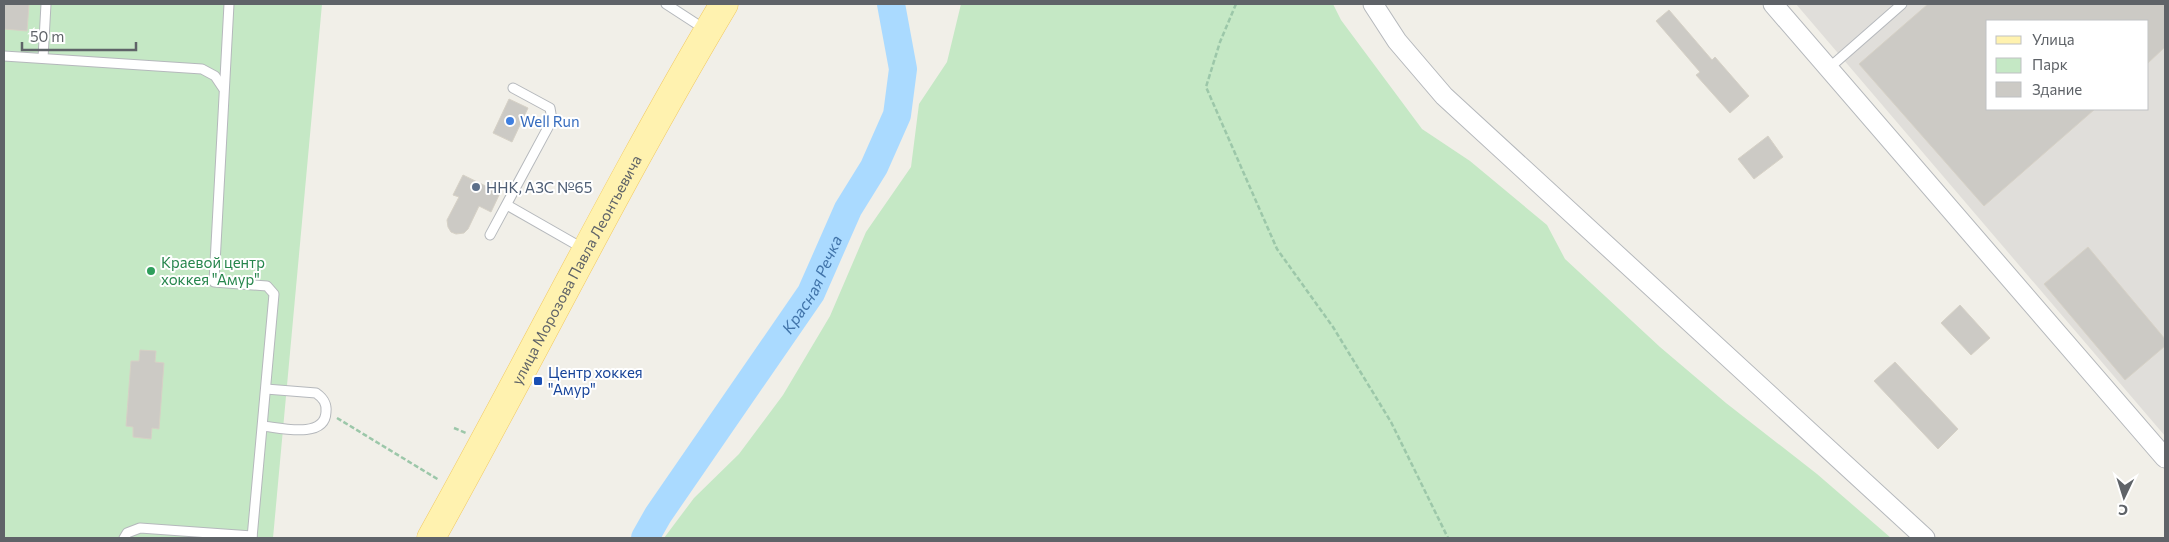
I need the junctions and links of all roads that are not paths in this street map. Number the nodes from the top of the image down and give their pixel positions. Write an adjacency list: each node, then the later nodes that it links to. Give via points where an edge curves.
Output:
1 (46, 4): 10 (lane)
2 (229, 4): 12 (lane)
3 (666, 4): 8 (lane)
4 (724, 4): 8 (main road, улица Морозова Павла Леонтьевича)
5 (1373, 4): 23 (street, via 1397,41 1444,96)
6 (1773, 4): 11 (street)
7 (1902, 4): 11 (lane)
8 (708, 32): 16 (main road, улица Морозова Павла Леонтьевича)
9 (4, 56): 10 (lane)
10 (43, 58): 12 (lane, via 202,69 215,76)
11 (1829, 68): 19 (street)
12 (223, 88): 17 (lane, via 214,282 267,286 274,294)
13 (514, 88): 14 (lane, via 550,108 552,120)
14 (507, 204): 15 (lane); 16 (lane)
15 (490, 236)
16 (586, 250): 22 (main road, улица Морозова Павла Леонтьевича)
17 (266, 389): 18 (lane); 18 (lane, via 316,393 322,397 325,420 312,430)
18 (262, 426): 20 (lane)
19 (2165, 458)
20 (252, 537): 21 (lane, via 140,528 127,533)
21 (124, 538)
22 (431, 538)
23 (1925, 538)

